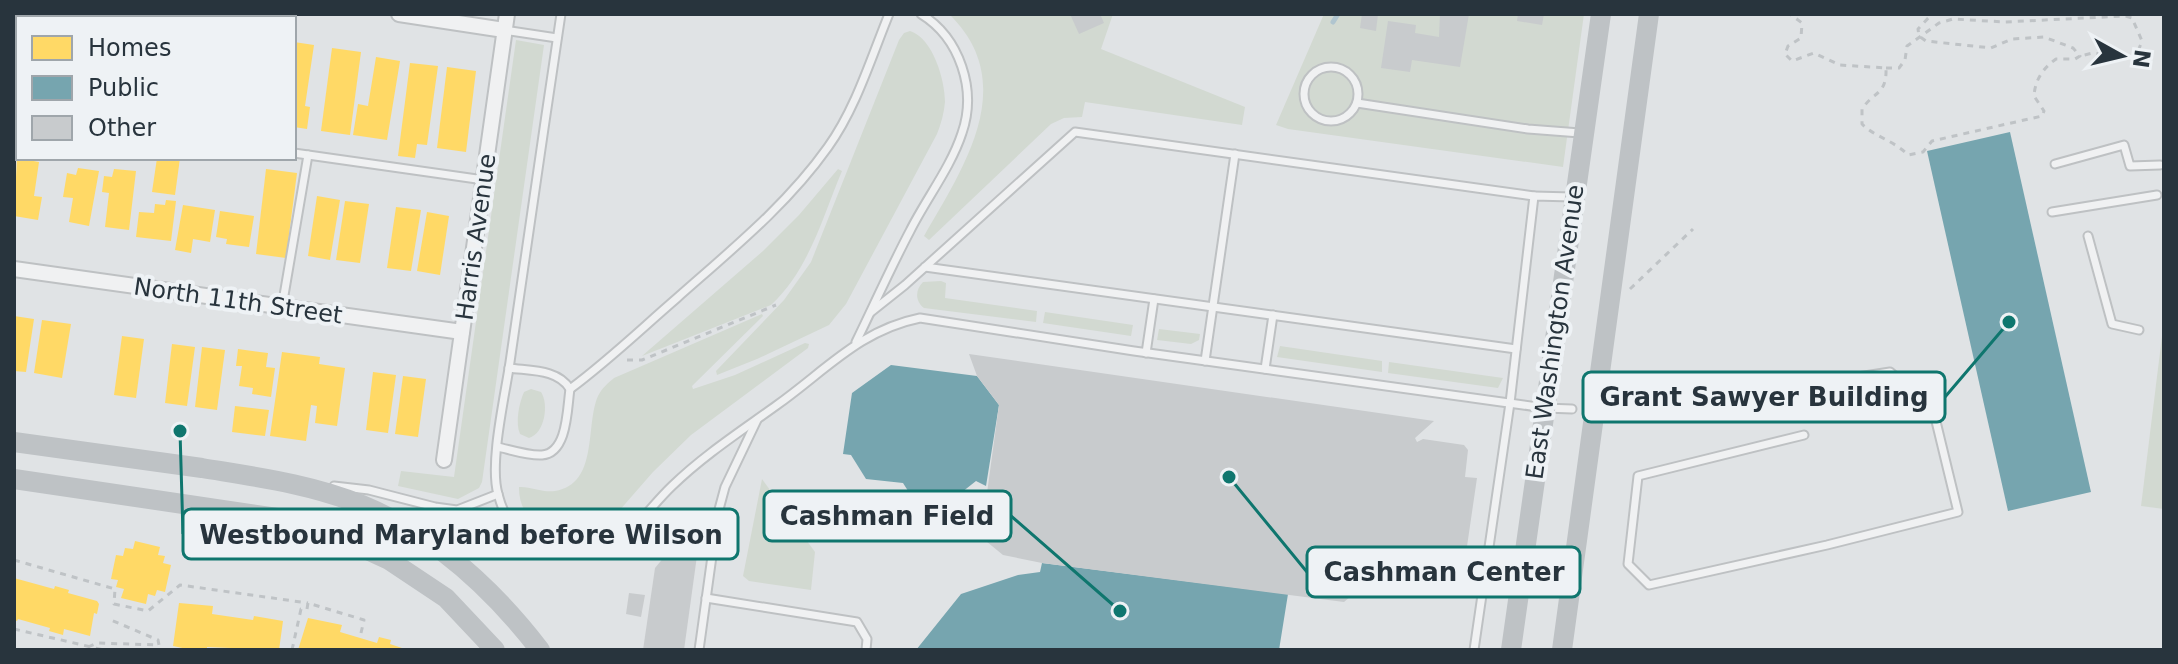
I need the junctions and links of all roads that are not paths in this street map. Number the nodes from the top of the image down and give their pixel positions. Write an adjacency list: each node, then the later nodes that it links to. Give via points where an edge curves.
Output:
1 (399, 14): 8 (street)
2 (507, 14): 8 (street, Harris Avenue)
3 (561, 14): 9 (lane)
4 (889, 14): 39 (lane, via 827,148 773,211)
5 (921, 14): 28 (lane, via 959,57 966,112 962,133)
6 (1601, 14): 11 (main road, East Washington Avenue)
7 (1649, 14): 58 (main road, East Washington Avenue)
8 (504, 30): 9 (lane); 17 (street, Harris Avenue)
9 (557, 38): 36 (lane)
10 (1357, 103): 10 (lane, via 1358,86 1341,67 1324,67 1305,84 1308,109 1322,120 1339,120); 11 (lane)
11 (1583, 133): 20 (main road, East Washington Avenue)
12 (296, 153): 14 (lane)
13 (1235, 154): 19 (lane); 23 (lane, via 1075,132); 27 (lane)
14 (308, 155): 17 (lane); 26 (lane)
15 (2055, 164): 16 (lane, via 2124,145 2130,166)
16 (2160, 165)
17 (484, 180): 31 (street, Harris Avenue)
18 (2157, 195): 21 (lane)
19 (1534, 196): 20 (lane); 33 (lane)
20 (1574, 197): 41 (main road, East Washington Avenue)
21 (2052, 212)
22 (2088, 236): 30 (lane, via 2112,324)
23 (925, 267): 25 (lane); 28 (lane)
24 (14, 269): 26 (street, North 11th Street)
25 (1154, 299): 27 (lane); 34 (lane)
26 (282, 307): 31 (street, North 11th Street)
27 (1211, 307): 29 (lane); 35 (lane)
28 (871, 312): 32 (lane)
29 (1273, 315): 33 (lane); 37 (lane)
30 (2139, 330)
31 (462, 332): 47 (street, Harris Avenue)
32 (856, 342): 34 (lane, via 908,320 932,318); 43 (lane)
33 (1516, 349): 40 (lane)
34 (1146, 353): 35 (lane)
35 (1205, 361): 37 (lane)
36 (509, 368): 39 (lane, via 555,374); 46 (lane)
37 (1265, 369): 40 (lane)
38 (1794, 387): 44 (lane, via 1890,372 1933,409 1958,512 1649,585 1628,564 1638,476)
39 (570, 389): 46 (lane, via 555,451 543,455)
40 (1510, 403): 41 (lane); 56 (lane)
41 (1545, 408): 42 (lane); 57 (main road, East Washington Avenue)
42 (1572, 409)
43 (758, 418): 50 (lane, via 691,469 606,550 588,555 542,550 512,526); 51 (lane, via 725,487)
44 (1804, 435)
45 (14, 442): 49 (main road)
46 (498, 447): 50 (lane)
47 (444, 460)
48 (14, 479): 52 (main road, via 284,519 328,532 389,560 446,598)
49 (285, 481): 50 (lane, via 369,490 457,510); 53 (main road, via 363,506 419,535 473,574)
50 (498, 494)
51 (706, 598): 54 (lane); 55 (lane, via 857,622 867,639)
52 (495, 650)
53 (540, 650)
54 (699, 650)
55 (866, 650)
56 (1474, 650)
57 (1511, 650)
58 (1562, 650)

